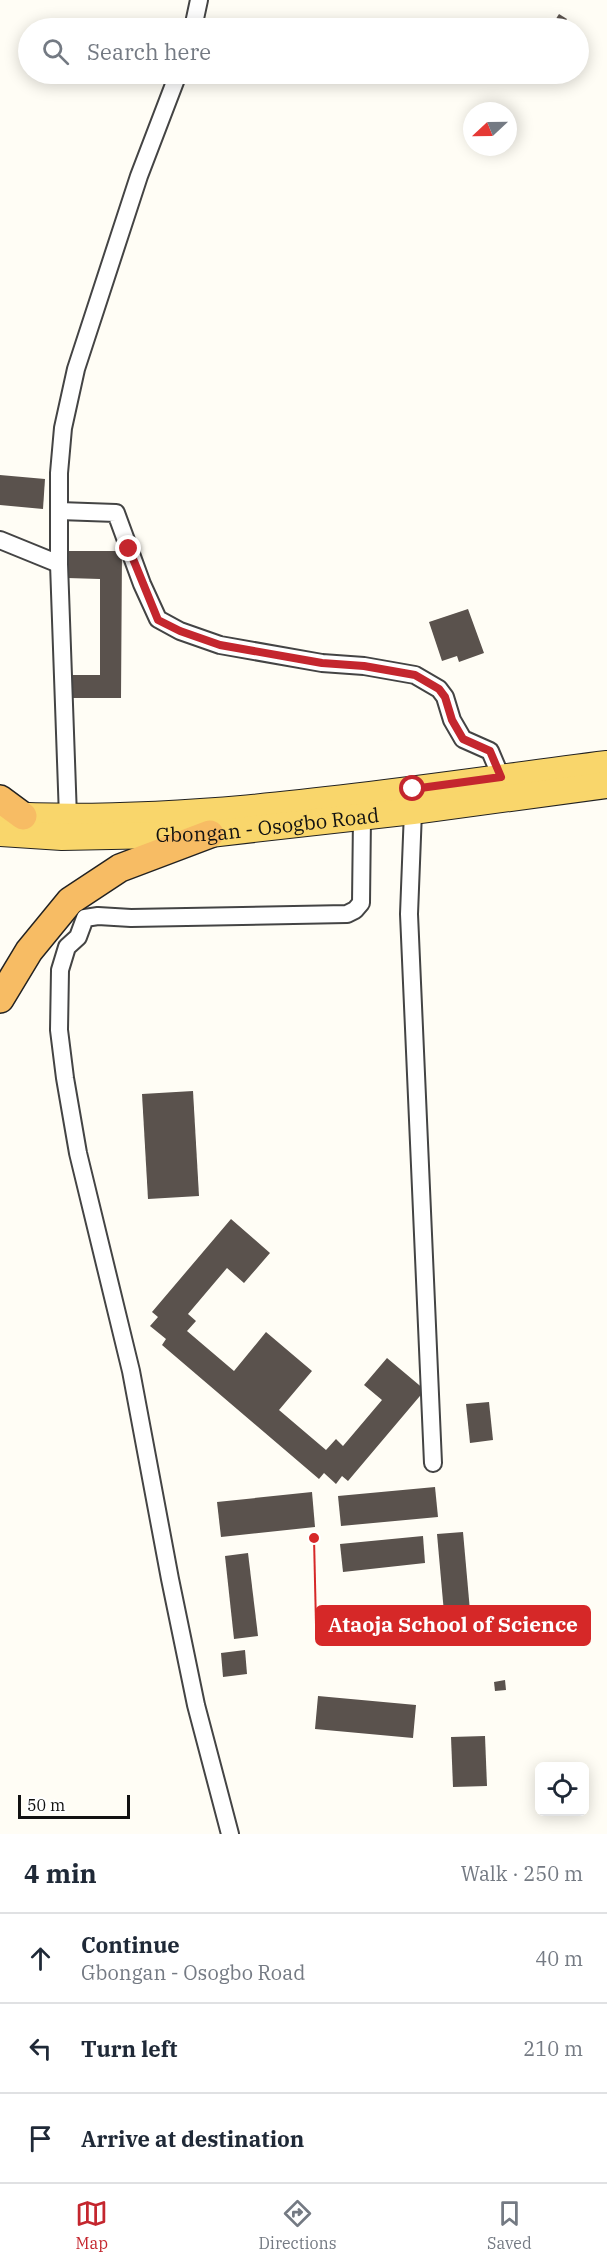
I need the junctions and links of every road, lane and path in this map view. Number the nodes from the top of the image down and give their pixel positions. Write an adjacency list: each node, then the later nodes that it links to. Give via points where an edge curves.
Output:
1 (199, 0): 2 (street)
2 (195, 18)
3 (174, 84): 4 (street, via 139,176 76,369 63,428)
4 (59, 511): 6 (street); 8 (street, via 116,513 158,620 180,631 220,645 261,653 415,675 439,689 463,739 490,751)
5 (0, 540): 6 (street)
6 (59, 564): 13 (street)
7 (607, 764): 8 (main road, Gbongan - Osogbo Road)
8 (501, 777): 13 (main road, Gbongan - Osogbo Road, via 224,812)
9 (607, 785): 11 (main road, Gbongan - Osogbo Road)
10 (0, 799): 12 (highway)
11 (412, 811): 14 (main road, Gbongan - Osogbo Road); 18 (street, via 409,914)
12 (11, 815): 13 (main road, Gbongan - Osogbo Road)
13 (68, 817)
14 (362, 817): 16 (main road, Gbongan - Osogbo Road); 19 (street, via 361,903 355,910 347,914 85,918 78,937 67,947 60,970 59,1030 78,1154 131,1371 196,1705)
15 (0, 833): 16 (main road, Gbongan - Osogbo Road, via 62,837)
16 (210, 834): 17 (highway, via 120,868 70,901 29,951)
17 (0, 999)
18 (433, 1463)
19 (230, 1834)

